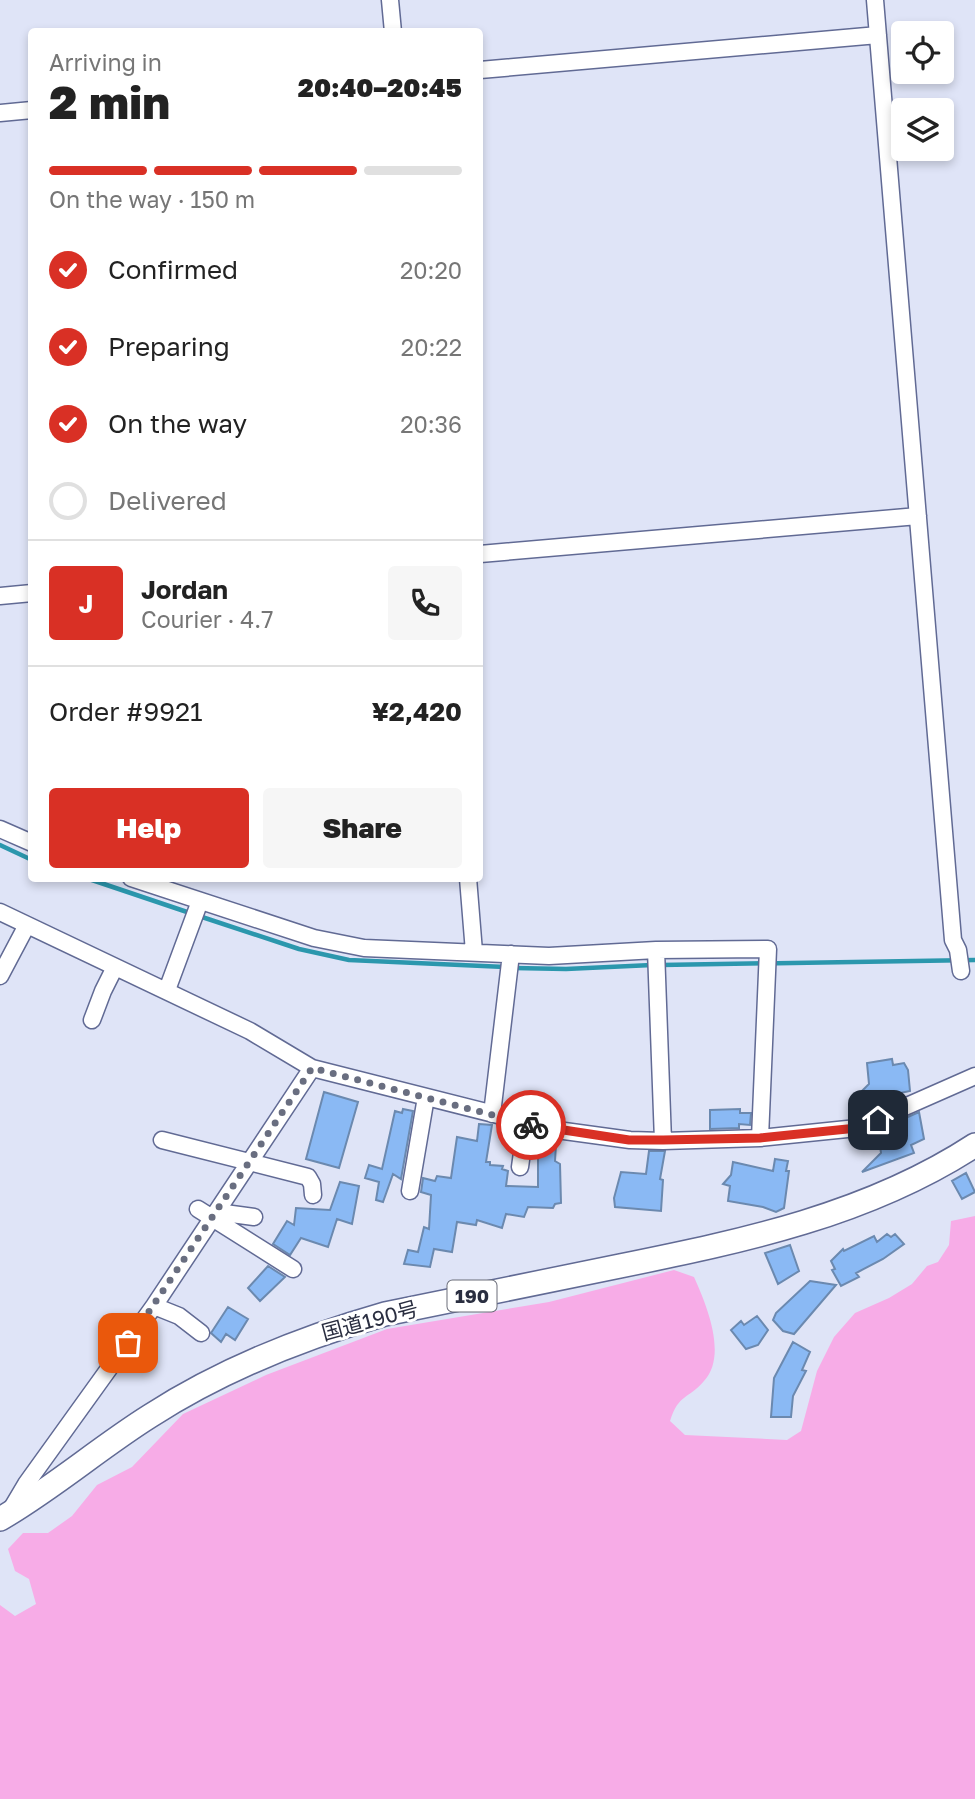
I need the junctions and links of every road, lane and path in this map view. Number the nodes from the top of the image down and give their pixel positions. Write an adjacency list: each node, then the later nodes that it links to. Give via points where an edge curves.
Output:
1 (390, 0): 3 (street)
2 (875, 0): 4 (street)
3 (393, 28)
4 (878, 35): 5 (street); 8 (street)
5 (483, 70)
6 (28, 110): 7 (street)
7 (0, 113)
8 (918, 516): 9 (street); 23 (street, via 953,940)
9 (483, 554)
10 (28, 593): 11 (street)
11 (0, 596)
12 (0, 829): 13 (street)
13 (28, 841)
14 (143, 882): 16 (street)
15 (468, 882): 20 (street)
16 (200, 901): 20 (street, via 314,938 364,948); 25 (street)
17 (0, 912): 18 (street)
18 (27, 925): 22 (street); 24 (street)
19 (656, 950): 21 (street); 32 (street, via 768,949); 34 (street)
20 (474, 952): 21 (street)
21 (511, 954): 30 (street)
22 (115, 967): 25 (street); 26 (street)
23 (961, 971)
24 (0, 976)
25 (167, 990): 27 (street)
26 (92, 1020)
27 (312, 1068): 29 (street); 36 (street)
28 (975, 1076): 32 (street, via 857,1128)
29 (426, 1097): 30 (street); 38 (street)
30 (492, 1114): 31 (street)
31 (526, 1124): 34 (street, via 629,1140); 37 (street)
32 (760, 1138): 34 (street)
33 (162, 1140): 36 (street)
34 (663, 1140)
35 (975, 1144): 45 (highway, 国道190号 / 190, via 899,1188 808,1222 718,1246 385,1314 284,1346 221,1374 149,1416)
36 (247, 1162): 39 (street, via 308,1177); 40 (street)
37 (520, 1167)
38 (410, 1191)
39 (313, 1195)
40 (209, 1213): 41 (street); 42 (street); 43 (street)
41 (254, 1217)
42 (293, 1269)
43 (153, 1306): 44 (street, via 179,1316); 45 (street)
44 (201, 1333)
45 (3, 1518)

